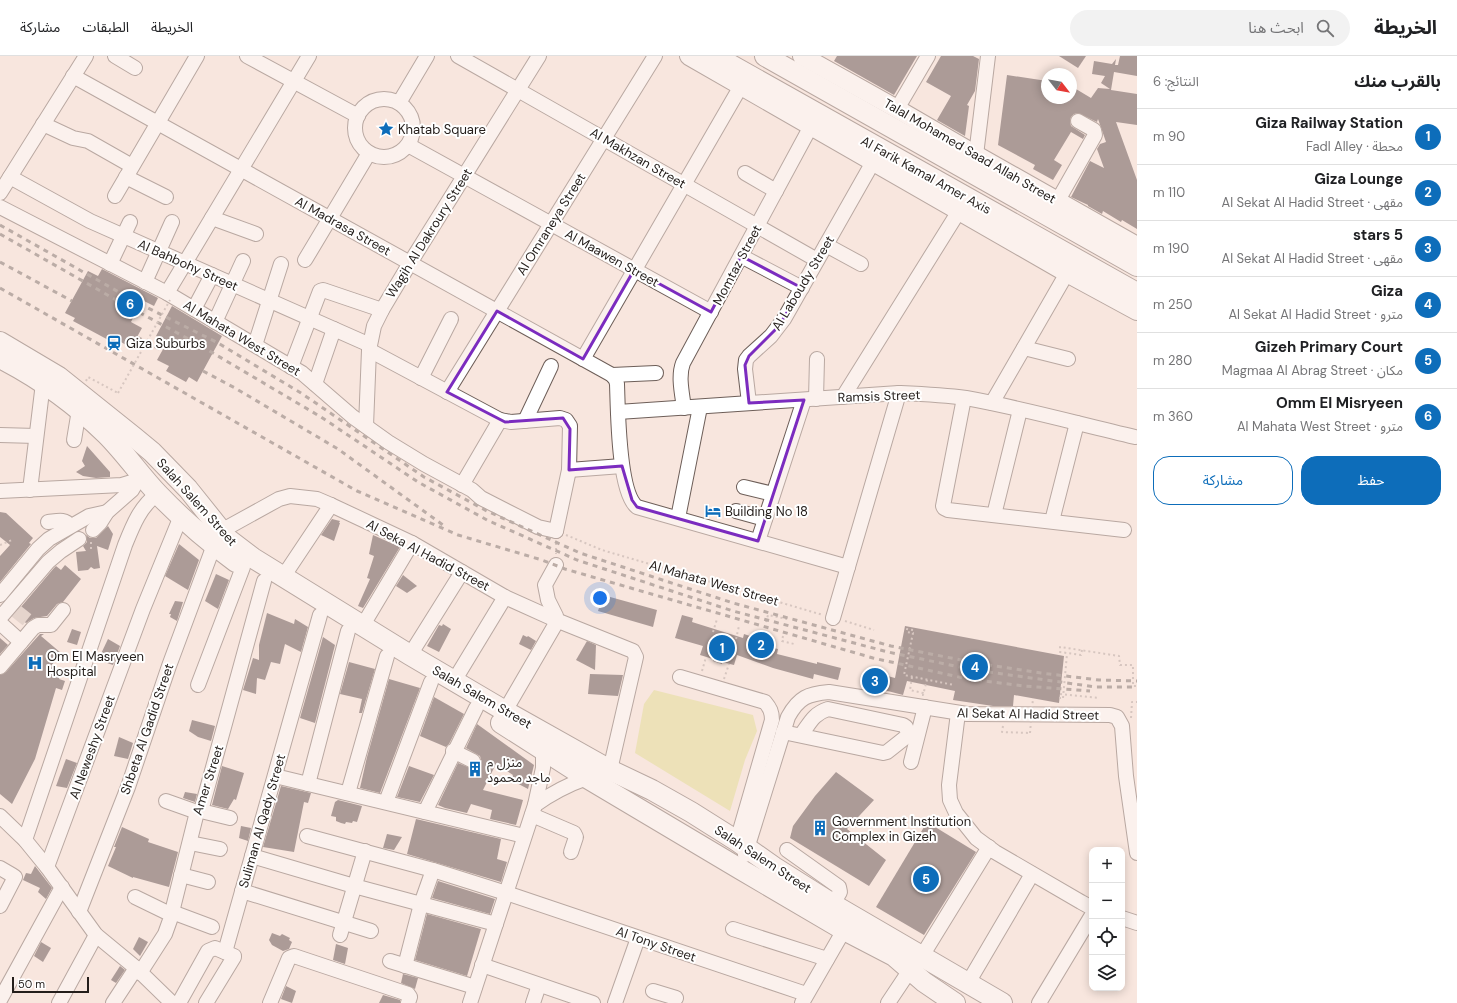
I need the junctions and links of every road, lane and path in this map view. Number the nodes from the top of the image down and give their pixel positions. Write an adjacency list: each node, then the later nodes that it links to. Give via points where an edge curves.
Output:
1 (86, 56): 18 (street)
2 (115, 56): 17 (street)
3 (197, 56): 26 (street)
4 (247, 56): 19 (street)
5 (309, 56): 19 (street)
6 (427, 56): 22 (street)
7 (458, 56): 21 (street, Al Makhzan Street)
8 (539, 56): 21 (street, Wagih Al Dakroury Street)
9 (655, 56): 29 (street, Al Omraneya Street)
10 (689, 56): 20 (main road)
11 (715, 56): 74 (highway, Al Farik Kamal Amer Axis)
12 (765, 56): 67 (highway, Al Farik Kamal Amer Axis)
13 (802, 56): 16 (main road, Talal Mohamed Saad Allah Street)
14 (928, 56): 23 (street)
15 (988, 56): 32 (street)
16 (820, 61): 23 (main road, Talal Mohamed Saad Allah Street)
17 (135, 68)
18 (74, 76): 26 (street, Al Madrasa Street); 27 (street)
19 (294, 82): 24 (street); 34 (street)
20 (741, 86): 28 (main road); 39 (street)
21 (518, 90): 29 (street, Al Makhzan Street); 37 (street, Wagih Al Dakroury Street)
22 (399, 103): 24 (street, via 391,100 376,101 362,109); 30 (street, via 410,115 412,122 412,134)
23 (897, 109): 32 (main road, Talal Mohamed Saad Allah Street)
24 (358, 116): 31 (street, via 356,137)
25 (1078, 121): 44 (street, via 1094,130 1095,135)
26 (158, 123): 34 (street, Al Madrasa Street); 35 (street)
27 (43, 124): 35 (street, via 73,138 88,141); 38 (street)
28 (812, 126): 33 (main road); 40 (street, Momtaz Street)
29 (604, 138): 39 (street, Al Makhzan Street); 51 (street, Al Omraneya Street)
30 (408, 145): 31 (street, via 390,157); 37 (street, Al Maawen Street)
31 (369, 153): 48 (street)
32 (976, 155): 44 (main road, Talal Mohamed Saad Allah Street)
33 (873, 162): 46 (main road); 55 (street, Al Laboudy Street)
34 (241, 169): 47 (street); 48 (street, Al Madrasa Street)
35 (129, 172): 42 (street); 43 (street)
36 (745, 173): 40 (street)
37 (464, 176): 51 (street, Al Maawen Street); 63 (street, Wagih Al Dakroury Street)
38 (10, 177): 41 (street); 54 (street, Al Bahbohy Street, via 90,221)
39 (684, 184): 52 (street, Al Makhzan Street); 68 (street)
40 (776, 191): 52 (street, Momtaz Street)
41 (0, 193)
42 (115, 196)
43 (166, 198)
44 (1057, 202): 56 (main road, Talal Mohamed Saad Allah Street)
45 (0, 207): 64 (street, Al Mahata West Street)
46 (959, 211): 69 (main road); 104 (street)
47 (212, 218): 53 (street); 62 (street)
48 (330, 219): 59 (street); 63 (street, Al Madrasa Street)
49 (130, 222): 54 (street)
50 (172, 222): 57 (street)
51 (551, 224): 68 (street, Al Maawen Street); 79 (street, Al Omraneya Street)
52 (758, 226): 58 (street, Momtaz Street); 60 (street, Al Makhzan Street)
53 (256, 234)
54 (125, 236): 57 (street, Al Bahbohy Street); 64 (street)
55 (826, 244): 60 (street, Al Laboudy Street); 66 (street)
56 (1137, 246)
57 (158, 251): 62 (street, Al Bahbohy Street); 71 (street)
58 (741, 256): 73 (street); 81 (street, Momtaz Street)
59 (305, 260)
60 (817, 260): 73 (street, Al Laboudy Street)
61 (243, 261): 72 (street)
62 (185, 263): 70 (street, Al Bahbohy Street); 75 (street)
63 (410, 263): 78 (street, Wagih Al Dakroury Street); 79 (street, Al Madrasa Street)
64 (110, 264): 71 (street, Al Mahata West Street)
65 (281, 264): 76 (street)
66 (861, 264)
67 (1137, 266)
68 (634, 270): 81 (street, Al Maawen Street); 92 (street)
69 (1067, 273): 80 (main road); 89 (street)
70 (212, 275): 72 (street, Al Bahbohy Street); 77 (street)
71 (145, 282): 75 (street, Al Mahata West Street)
72 (232, 284): 76 (street, Al Bahbohy Street); 84 (street)
73 (802, 288): 107 (street, Al Laboudy Street, via 778,327 746,360)
74 (1137, 293)
75 (168, 297): 77 (street, Al Mahata West Street); 98 (path, bridge, via 118,393)
76 (269, 301): 82 (street, Al Bahbohy Street); 87 (street)
77 (194, 309): 84 (street, Al Mahata West Street)
78 (382, 310): 82 (street, via 323,290 319,292); 88 (street, Wagih Al Dakroury Street, via 374,326)
79 (497, 311): 92 (street, Al Madrasa Street); 102 (street, Al Omraneya Street)
80 (1137, 311)
81 (711, 312): 110 (street, Momtaz Street, via 681,369)
82 (309, 318): 85 (street, Al Bahbohy Street); 95 (street)
83 (451, 319): 99 (street)
84 (215, 322): 87 (street, Al Mahata West Street)
85 (334, 329): 88 (street, Al Bahbohy Street); 101 (street)
86 (0, 342): 122 (highway, Salah Salem Street, via 59,377)
87 (255, 345): 95 (street, Al Mahata West Street)
88 (370, 347): 99 (street, Al Bahbohy Street); 117 (street, Wagih Al Dakroury Street)
89 (1024, 348): 91 (street); 108 (street)
90 (0, 358): 100 (highway, Salah Salem Street)
91 (1068, 358)
92 (583, 359): 97 (street, Al Madrasa Street)
93 (817, 359): 106 (street)
94 (551, 366): 115 (street)
95 (291, 367): 101 (street, Al Mahata West Street)
96 (656, 373): 97 (street)
97 (612, 375): 113 (street, via 617,384)
98 (88, 377)
99 (421, 378): 102 (street, Al Bahbohy Street)
100 (43, 383): 111 (highway, Salah Salem Street); 119 (street)
101 (315, 384): 117 (street, Al Mahata West Street)
102 (447, 392): 114 (street, Al Bahbohy Street)
103 (899, 393): 104 (street, Ramsis Street); 105 (street, Ramsis Street); 156 (street)
104 (843, 397): 106 (street, Ramsis Street)
105 (964, 398): 108 (street, Ramsis Street); 138 (street, via 943,506 948,510)
106 (810, 399): 107 (street, Ramsis Street); 132 (street)
107 (749, 403): 109 (street, Ramsis Street)
108 (992, 403): 112 (street, Ramsis Street)
109 (700, 407): 110 (street, Ramsis Street); 140 (street)
110 (684, 408): 113 (street, Ramsis Street)
111 (79, 410): 121 (street); 125 (highway, Salah Salem Street, via 118,447)
112 (1020, 410): 116 (street, Ramsis Street); 138 (street)
113 (618, 412): 123 (street)
114 (500, 420): 115 (street); 127 (street)
115 (525, 421): 124 (street, via 560,418 566,420 570,429)
116 (1076, 423): 120 (street, Ramsis Street); 142 (street)
117 (366, 426): 127 (street, Al Mahata West Street, via 388,442)
118 (0, 435): 119 (street)
119 (36, 436): 129 (street)
120 (1134, 438)
121 (74, 440)
122 (152, 452): 125 (highway, via 148,467); 128 (highway, Salah Salem Street)
123 (622, 466): 124 (street); 140 (street, via 632,500 637,507)
124 (569, 470): 147 (street)
125 (142, 475): 129 (street, via 135,481 122,485); 131 (highway, Salah Salem Street); 133 (street)
126 (744, 487): 132 (street)
127 (467, 488): 147 (street, Al Mahata West Street, via 540,519)
128 (188, 489): 131 (highway, via 172,487); 148 (highway, Salah Salem Street)
129 (30, 490): 130 (street)
130 (0, 491)
131 (158, 494): 135 (street); 139 (highway, Salah Salem Street)
132 (773, 494): 141 (street)
133 (126, 496): 135 (street); 137 (street)
134 (331, 504): 148 (street, Al Seka Al Hadid Street, via 317,499 290,496 279,499); 152 (street, Al Seka Al Hadid Street); 158 (street, Amer Street)
135 (142, 509): 228 (street, via 125,545)
136 (736, 511): 141 (street)
137 (107, 512): 144 (street, via 89,516); 145 (street)
138 (994, 515): 142 (street)
139 (181, 516): 148 (highway, Salah Salem Street); 238 (street, Al Neweshy Street, via 143,609)
140 (678, 518): 151 (street)
141 (765, 519): 151 (street)
142 (1052, 521): 146 (street)
143 (48, 522): 144 (street, via 63,520)
144 (70, 526): 160 (street, via 38,549)
145 (93, 530)
146 (1124, 530)
147 (556, 531): 154 (path); 164 (path, Al Mahata West Street, via 602,550)
148 (218, 538): 155 (highway, Salah Salem Street); 158 (highway, Salah Salem Street, via 244,552); 254 (street, Shbeta Al Gadid Street, via 169,666 128,786)
149 (12, 540): 153 (path)
150 (79, 540): 160 (street, via 52,558)
151 (758, 541): 156 (street)
152 (412, 543): 157 (street, Al Seka Al Hadid Street); 171 (street)
153 (0, 545)
154 (556, 565): 167 (street, via 545,585)
155 (243, 567): 158 (highway, Salah Salem Street); 192 (street)
156 (848, 567): 164 (street)
157 (462, 572): 159 (street, Al Seka Al Hadid Street); 181 (street)
158 (274, 579): 162 (highway, Salah Salem Street); 171 (highway, Salah Salem Street); 221 (street, Amer Street)
159 (505, 597): 167 (street, Al Seka Al Hadid Street); 189 (street)
160 (6, 603): 163 (street)
161 (63, 610): 177 (street, via 51,625 32,624)
162 (320, 615): 171 (highway, Salah Salem Street); 214 (street, Suliman Al Qady Street)
163 (0, 618)
164 (833, 618): 172 (path, Al Mahata West Street)
165 (717, 619): 174 (path)
166 (787, 619): 168 (path, via 768,615)
167 (556, 620): 204 (street, via 554,630); 213 (street, Al Seka Al Hadid Street, via 634,652 636,656)
168 (766, 622)
169 (0, 623): 177 (street)
170 (739, 626): 176 (path)
171 (355, 628): 181 (highway, Salah Salem Street); 182 (highway, Salah Salem Street); 216 (street)
172 (874, 630)
173 (913, 630): 187 (path, via 907,629 907,632 913,633 904,675)
174 (714, 632)
175 (783, 636): 178 (path, via 782,641 794,644)
176 (736, 639)
177 (21, 642): 185 (street)
178 (795, 642)
179 (1082, 650): 180 (path, via 1081,656); 180 (path, via 1060,647 1060,652); 194 (path, via 1119,656 1120,665 1133,665 1133,686)
180 (1067, 654): 198 (path, bridge)
181 (410, 655): 189 (highway, Salah Salem Street)
182 (387, 656): 190 (highway, Salah Salem Street); 217 (street)
183 (706, 657): 191 (path)
184 (729, 664): 195 (path)
185 (0, 667)
186 (680, 677): 191 (street)
187 (912, 677): 188 (path); 200 (path, via 910,690 923,692)
188 (927, 680): 193 (path); 200 (path)
189 (454, 681): 204 (highway, Salah Salem Street)
190 (431, 682): 203 (highway, Salah Salem Street); 219 (street)
191 (698, 682): 195 (street)
192 (198, 685)
193 (954, 685)
194 (1137, 686)
195 (721, 689): 230 (street, via 765,702 772,713)
196 (1060, 694): 199 (path)
197 (1033, 698): 207 (path, bridge, via 1030,733)
198 (1061, 698)
199 (1099, 698)
200 (923, 701): 205 (street, Al Sekat Al Hadid Street); 206 (street, Al Sekat Al Hadid Street, via 829,692 814,693 803,698 793,709); 212 (street)
201 (1132, 702): 202 (path)
202 (1137, 702)
203 (476, 708): 209 (highway, Salah Salem Street); 210 (street)
204 (505, 711): 213 (highway, Salah Salem Street)
205 (958, 713): 231 (street, via 949,785 950,800 956,813 976,838); 236 (street, Al Sekat Al Hadid Street, via 1117,717 1122,726)
206 (783, 732): 208 (street); 230 (street, Al Sekat Al Hadid Street)
207 (1002, 732)
208 (801, 735): 208 (street, via 883,753 908,734 903,725 828,709 819,712)
209 (543, 750): 215 (highway, Salah Salem Street); 220 (street, via 541,781)
210 (454, 751): 211 (street); 222 (street)
211 (473, 761)
212 (911, 762)
213 (610, 770): 230 (highway, Salah Salem Street, via 652,790)
214 (275, 776): 216 (street); 237 (street, Suliman Al Qady Street)
215 (587, 778): 220 (street, via 562,787); 223 (highway, Salah Salem Street)
216 (308, 784): 217 (street)
217 (348, 793): 219 (street)
218 (166, 800): 221 (street)
219 (386, 802): 222 (street)
220 (533, 810): 227 (street); 235 (street, via 574,833 576,837)
221 (199, 812): 225 (street); 229 (street, Amer Street)
222 (424, 812): 227 (street)
223 (648, 813): 230 (highway, via 658,811 670,815 724,846); 240 (highway, Salah Salem Street)
224 (0, 816): 228 (street)
225 (230, 818)
226 (307, 836): 234 (street, Al Tony Street)
227 (524, 836): 248 (street)
228 (25, 840): 238 (street)
229 (190, 843): 232 (street); 243 (street, Amer Street)
230 (742, 845): 240 (street, Al Sekat Al Hadid Street); 251 (highway, Salah Salem Street)
231 (989, 847): 242 (street); 271 (street)
232 (220, 849)
233 (787, 850): 251 (street, via 839,887 840,892)
234 (365, 851): 241 (street, Al Tony Street); 245 (street)
235 (571, 852)
236 (1137, 853)
237 (252, 856): 245 (street); 247 (street, Suliman Al Qady Street)
238 (48, 867): 246 (street)
239 (0, 868): 252 (street, via 14,876)
240 (740, 869): 263 (highway, Salah Salem Street)
241 (433, 870): 248 (street, Al Tony Street); 250 (street)
242 (1032, 874): 253 (street); 275 (street)
243 (181, 876): 244 (street); 255 (street, Amer Street)
244 (208, 882)
245 (354, 886): 250 (street); 261 (street)
246 (62, 887): 254 (street); 284 (street)
247 (242, 891): 261 (street); 267 (street, Suliman Al Qady Street)
248 (506, 893): 259 (street); 266 (street, Al Tony Street)
249 (135, 897): 255 (street)
250 (421, 904): 259 (street); 273 (street)
251 (833, 904): 271 (highway, Salah Salem Street)
252 (0, 906)
253 (1089, 906)
254 (79, 912): 265 (street)
255 (172, 914): 260 (street); 274 (street, Amer Street, via 165,934)
256 (1090, 919): 299 (street)
257 (1125, 919): 258 (street)
258 (1137, 923)
259 (496, 924): 272 (street)
260 (212, 927)
261 (341, 929): 264 (street)
262 (733, 929): 269 (street)
263 (844, 930): 268 (highway, Salah Salem Street); 269 (street)
264 (371, 931)
265 (96, 935): 274 (street); 286 (street)
266 (638, 938): 283 (street, Al Tony Street); 295 (street)
267 (225, 952): 289 (street, via 215,948 208,951); 290 (street, via 234,956 234,959)
268 (894, 956): 271 (highway, Salah Salem Street); 282 (highway)
269 (827, 959): 283 (street)
270 (390, 961): 273 (street)
271 (916, 963): 275 (highway, Salah Salem Street); 282 (highway, Salah Salem Street, via 924,982); 296 (street)
272 (482, 965): 276 (street); 277 (street)
273 (406, 966): 277 (street)
274 (138, 971): 279 (street); 287 (street, Amer Street)
275 (968, 982): 298 (highway, Salah Salem Street)
276 (539, 985): 280 (street); 293 (street)
277 (475, 987): 292 (street)
278 (658, 996): 281 (street)
279 (157, 997): 288 (street)
280 (562, 998): 294 (street)
281 (676, 998)
282 (950, 998): 297 (highway)
283 (804, 999)
284 (0, 1000)
285 (409, 1001): 291 (street, via 408,994 294,956 288,960)
286 (58, 1003)
287 (113, 1003)
288 (172, 1003)
289 (180, 1003)
290 (206, 1003)
291 (271, 1003)
292 (470, 1003)
293 (533, 1003)
294 (592, 1003)
295 (615, 1003)
296 (888, 1003)
297 (976, 1003)
298 (1002, 1003)
299 (1039, 1003)

